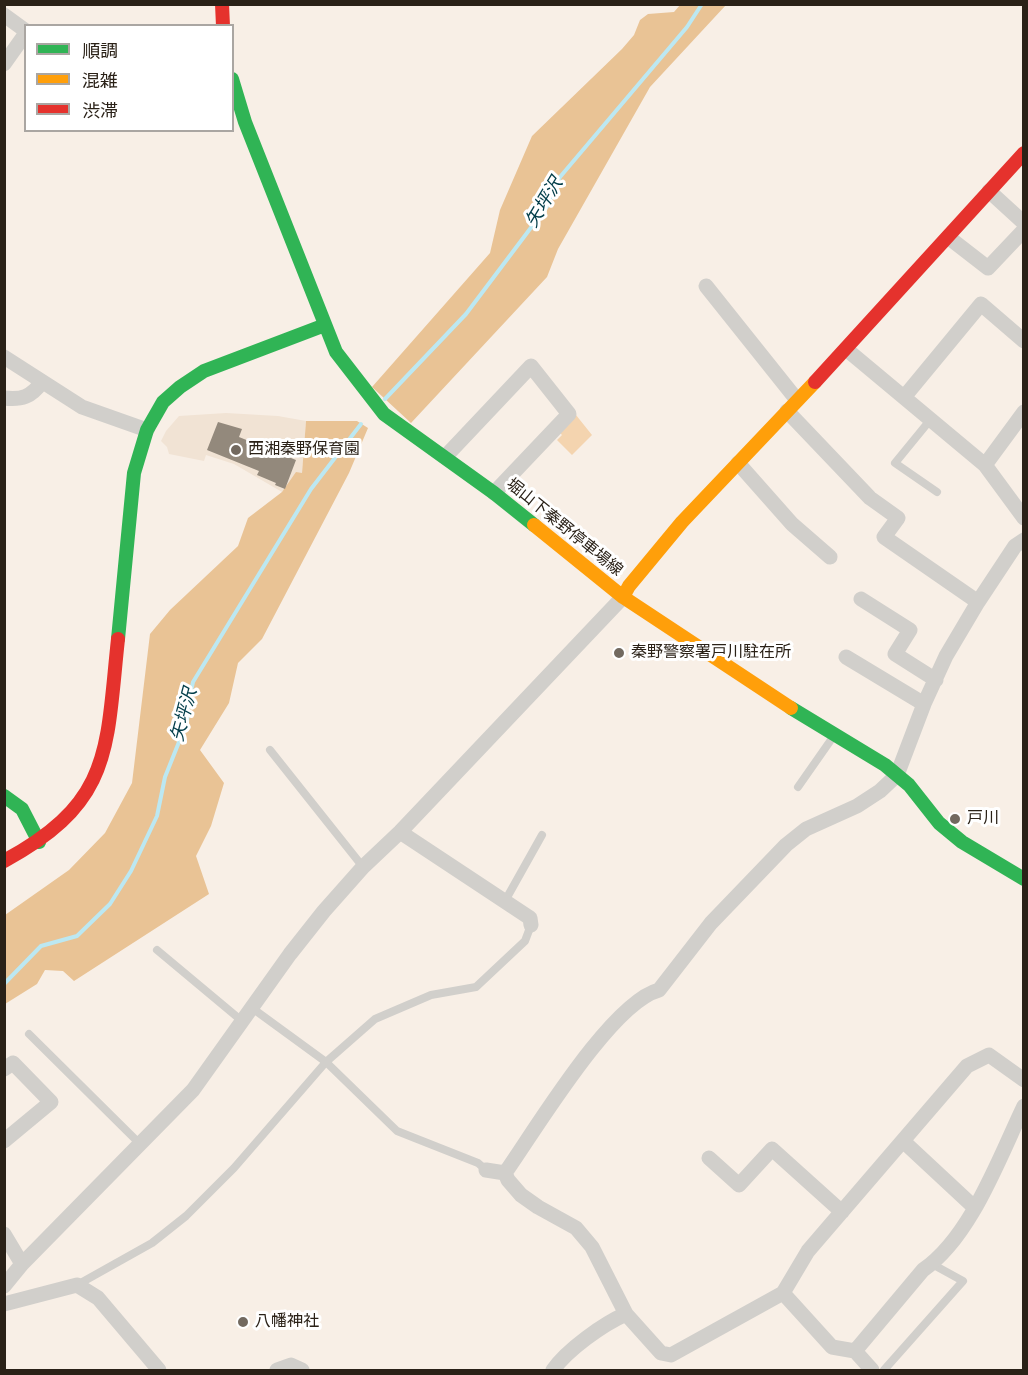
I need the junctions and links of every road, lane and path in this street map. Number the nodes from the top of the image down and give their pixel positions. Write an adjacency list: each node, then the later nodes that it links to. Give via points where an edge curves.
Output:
1 (222, 4): 3 (main road)
2 (4, 15): 4 (street)
3 (224, 24)
4 (24, 30)
5 (24, 35): 6 (street)
6 (4, 64)
7 (234, 86): 14 (main road, 堀山下秦野停車場線)
8 (1023, 153): 9 (main road)
9 (989, 191): 10 (street); 12 (main road)
10 (1023, 223)
11 (1023, 230): 12 (street, via 988,268)
12 (948, 237): 16 (main road)
13 (706, 286): 21 (street)
14 (325, 325): 24 (main road, via 204,371 163,402); 25 (main road, 堀山下秦野停車場線, via 336,352 384,414)
15 (1023, 341): 19 (street, via 985,299)
16 (846, 349): 19 (street); 21 (main road)
17 (4, 357): 18 (street)
18 (42, 382): 20 (street, via 26,398); 24 (street, via 82,407)
19 (904, 396): 23 (street)
20 (4, 398)
21 (792, 406): 26 (main road); 35 (street, via 870,498 898,518 884,537)
22 (1023, 412): 27 (street)
23 (931, 419): 27 (street); 28 (lane, via 895,463)
24 (147, 430): 47 (main road, via 135,473 103,758 92,783 70,815)
25 (445, 457): 29 (main road, 堀山下秦野停車場線); 29 (street, via 531,366 569,414)
26 (738, 463): 32 (street, via 792,524); 33 (main road, via 628,586)
27 (985, 465): 30 (street)
28 (937, 492)
29 (494, 493): 33 (main road, 堀山下秦野停車場線)
30 (1023, 518)
31 (1023, 540): 35 (street)
32 (830, 557)
33 (624, 597): 39 (main road, 堀山下秦野停車場線); 45 (street)
34 (861, 599): 37 (street, via 910,630 895,654)
35 (978, 602): 37 (street)
36 (846, 657): 38 (street)
37 (936, 680): 38 (street)
38 (924, 705): 41 (street)
39 (835, 734): 41 (main road, 堀山下秦野停車場線); 42 (lane)
40 (270, 750): 49 (lane)
41 (897, 775): 50 (main road, 堀山下秦野停車場線, via 939,823 962,842); 66 (street, via 857,806 806,829 786,845 711,923 659,990 648,993 599,1037)
42 (798, 787)
43 (4, 796): 47 (main road, via 16,802)
44 (4, 808): 47 (main road)
45 (400, 832): 49 (street); 51 (street)
46 (542, 835): 51 (lane)
47 (39, 842): 48 (main road)
48 (4, 861)
49 (363, 867): 54 (street, via 290,954)
50 (1023, 879)
51 (505, 901): 52 (street, via 530,918)
52 (531, 925): 57 (lane, via 525,941 476,987 430,995 375,1018)
53 (157, 950): 55 (lane)
54 (252, 1008): 55 (street); 57 (lane)
55 (242, 1021): 63 (street, via 193,1090)
56 (30, 1034): 63 (lane)
57 (326, 1062): 65 (lane, via 397,1131 478,1163); 72 (lane, via 234,1168 186,1216 152,1243)
58 (4, 1069): 61 (street, via 13,1063 51,1102)
59 (1023, 1080): 62 (street, via 989,1055 974,1062)
60 (1023, 1106): 67 (street)
61 (4, 1141)
62 (903, 1141): 67 (street); 68 (street)
63 (140, 1144): 70 (street)
64 (710, 1158): 68 (street, via 739,1185 772,1149)
65 (486, 1170): 66 (street)
66 (505, 1173): 76 (street, via 521,1195 576,1228 592,1247)
67 (975, 1208): 71 (street)
68 (842, 1212): 74 (street, via 808,1251)
69 (4, 1234): 70 (street)
70 (21, 1264): 73 (street)
71 (932, 1264): 77 (street); 83 (lane, via 963,1281)
72 (77, 1285): 75 (street); 78 (street, via 98,1298)
73 (4, 1286)
74 (783, 1293): 76 (street, via 671,1355 661,1353); 77 (street, via 831,1347)
75 (4, 1304)
76 (626, 1314): 81 (street, via 584,1341)
77 (855, 1351): 82 (street)
78 (159, 1371)
79 (277, 1371): 80 (street, via 291,1365)
80 (302, 1371)
81 (554, 1371)
82 (872, 1371)
83 (884, 1371)

